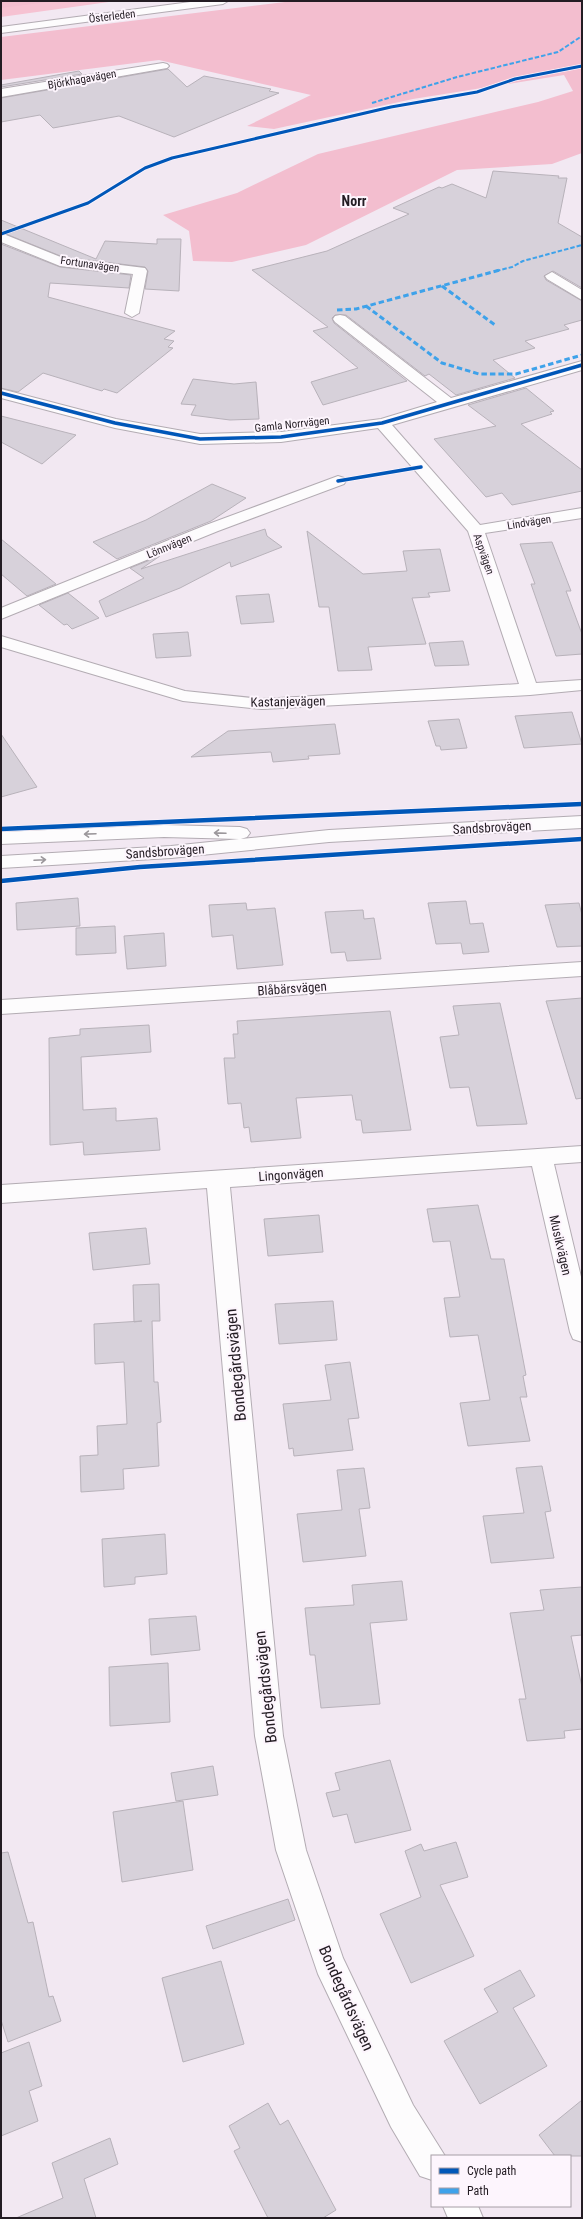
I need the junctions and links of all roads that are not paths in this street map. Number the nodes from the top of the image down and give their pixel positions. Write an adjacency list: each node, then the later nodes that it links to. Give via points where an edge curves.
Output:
1 (223, 1): 2 (main road, Österleden)
2 (1, 30)
3 (163, 66): 4 (main road, Björkhagavägen)
4 (1, 93)
5 (1, 237): 8 (main road, Fortunavägen, via 60,262 140,271)
6 (552, 276): 7 (main road)
7 (582, 296)
8 (132, 313)
9 (340, 319): 12 (main road)
10 (582, 364): 12 (main road, Gamla Norrvägen)
11 (1, 393): 13 (main road, Gamla Norrvägen, via 116,423 200,439 281,437)
12 (449, 404): 13 (main road, Gamla Norrvägen)
13 (382, 423): 16 (main road, Aspvägen)
14 (338, 481): 17 (main road, Lönnvägen, via 212,528)
15 (582, 513): 16 (main road, Lindvägen)
16 (476, 530): 20 (main road, Aspvägen)
17 (1, 614)
18 (1, 641): 20 (main road, Kastanjevägen, via 183,696 262,704)
19 (582, 685): 20 (main road, Kastanjevägen)
20 (530, 690)
21 (582, 822): 22 (main road, Sandsbrovägen)
22 (329, 836): 23 (main road, Sandsbrovägen, one-way to 23, via 164,831); 24 (main road, Sandsbrovägen, one-way to 22, via 171,852)
23 (1, 838)
24 (1, 862)
25 (582, 969): 26 (main road, Blåbärsvägen)
26 (1, 1006)
27 (582, 1154): 28 (main road, Lingonvägen)
28 (541, 1157): 29 (main road, Lingonvägen); 31 (main road, Musikvägen)
29 (218, 1179): 30 (main road, Lingonvägen); 32 (main road, Bondegårdsvägen, via 269,1736 291,1850 328,1963 402,2116)
30 (1, 1194)
31 (582, 1332)
32 (431, 2162)
33 (460, 2207): 34 (main road)
34 (466, 2218)

